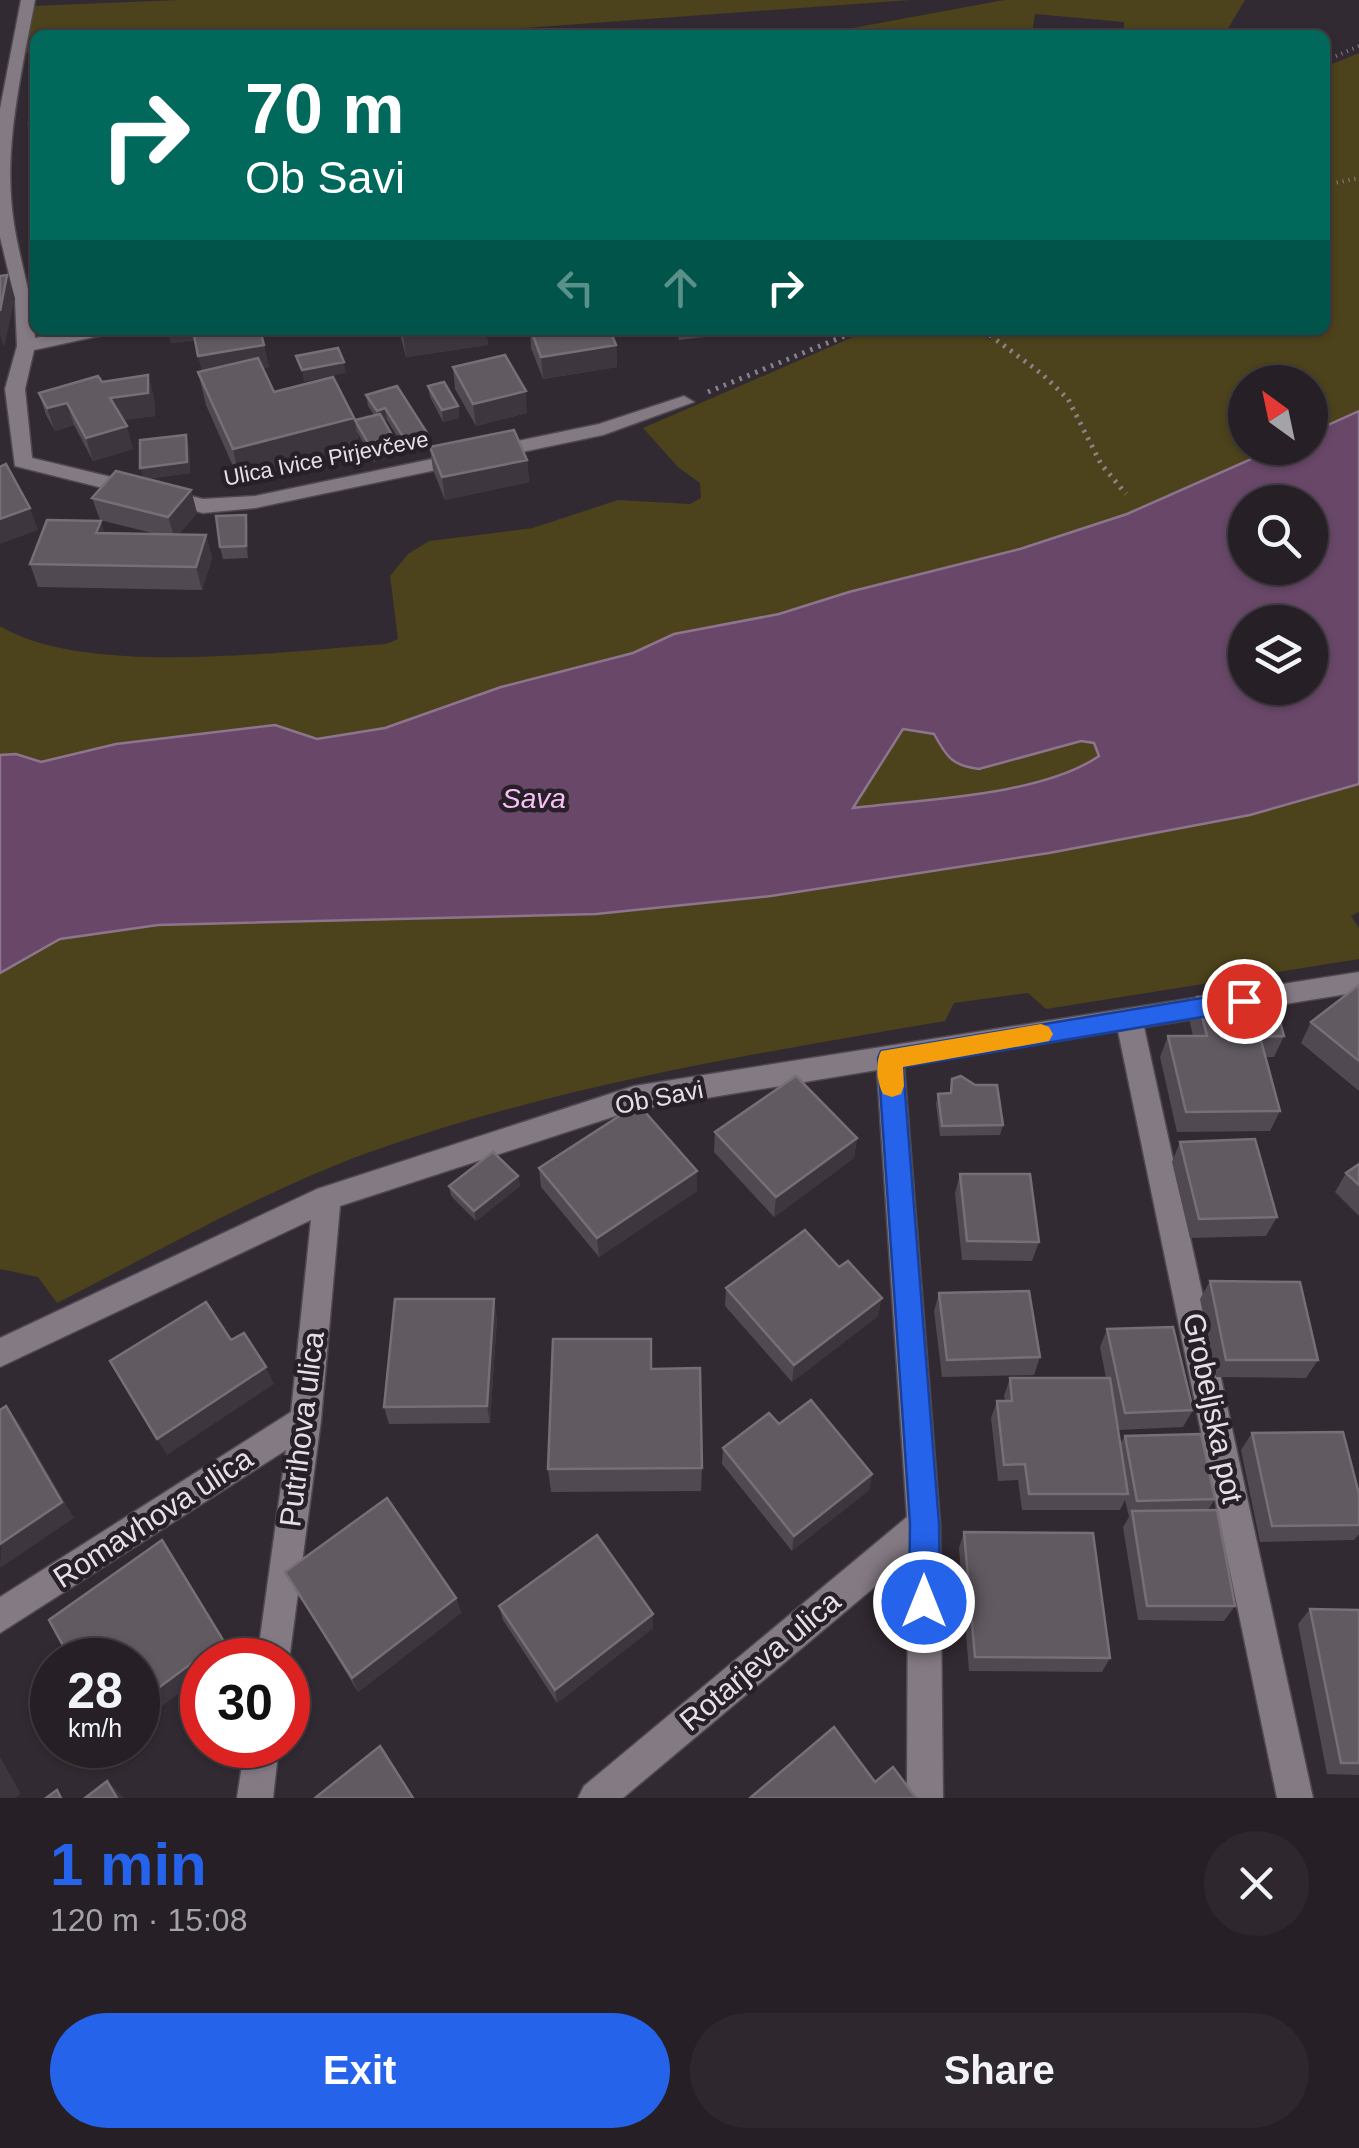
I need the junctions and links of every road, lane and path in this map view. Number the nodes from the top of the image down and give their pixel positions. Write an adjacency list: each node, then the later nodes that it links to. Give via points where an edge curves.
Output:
1 (28, 0): 4 (street)
2 (1359, 46): 3 (path)
3 (1330, 59)
4 (2, 125): 10 (street, via 4,222 24,299)
5 (1359, 178): 6 (path)
6 (1330, 184)
7 (77, 335): 10 (street)
8 (846, 335): 11 (path)
9 (989, 335): 14 (path, via 1068,399)
10 (26, 346): 12 (street, via 15,389)
11 (684, 402): 12 (street, Ulica Ivice Pirjevčeve, via 603,430 254,502 203,506)
12 (22, 462): 13 (street)
13 (0, 473)
14 (1126, 494)
15 (1359, 982): 16 (street, Ob Savi)
16 (1129, 1019): 17 (street, Ob Savi); 28 (street, Grobeljska pot)
17 (890, 1058): 18 (street, Ob Savi, via 634,1098); 21 (street)
18 (327, 1198): 19 (street, Ob Savi); 20 (street, Putrihova ulica)
19 (0, 1353)
20 (306, 1420): 22 (street, Romavhova ulica); 23 (street, Putrihova ulica)
21 (924, 1524): 26 (street, Rotarjeva ulica); 27 (street)
22 (0, 1616)
23 (277, 1638)
24 (259, 1768): 25 (street)
25 (255, 1798)
26 (596, 1798)
27 (925, 1798)
28 (1295, 1798)

